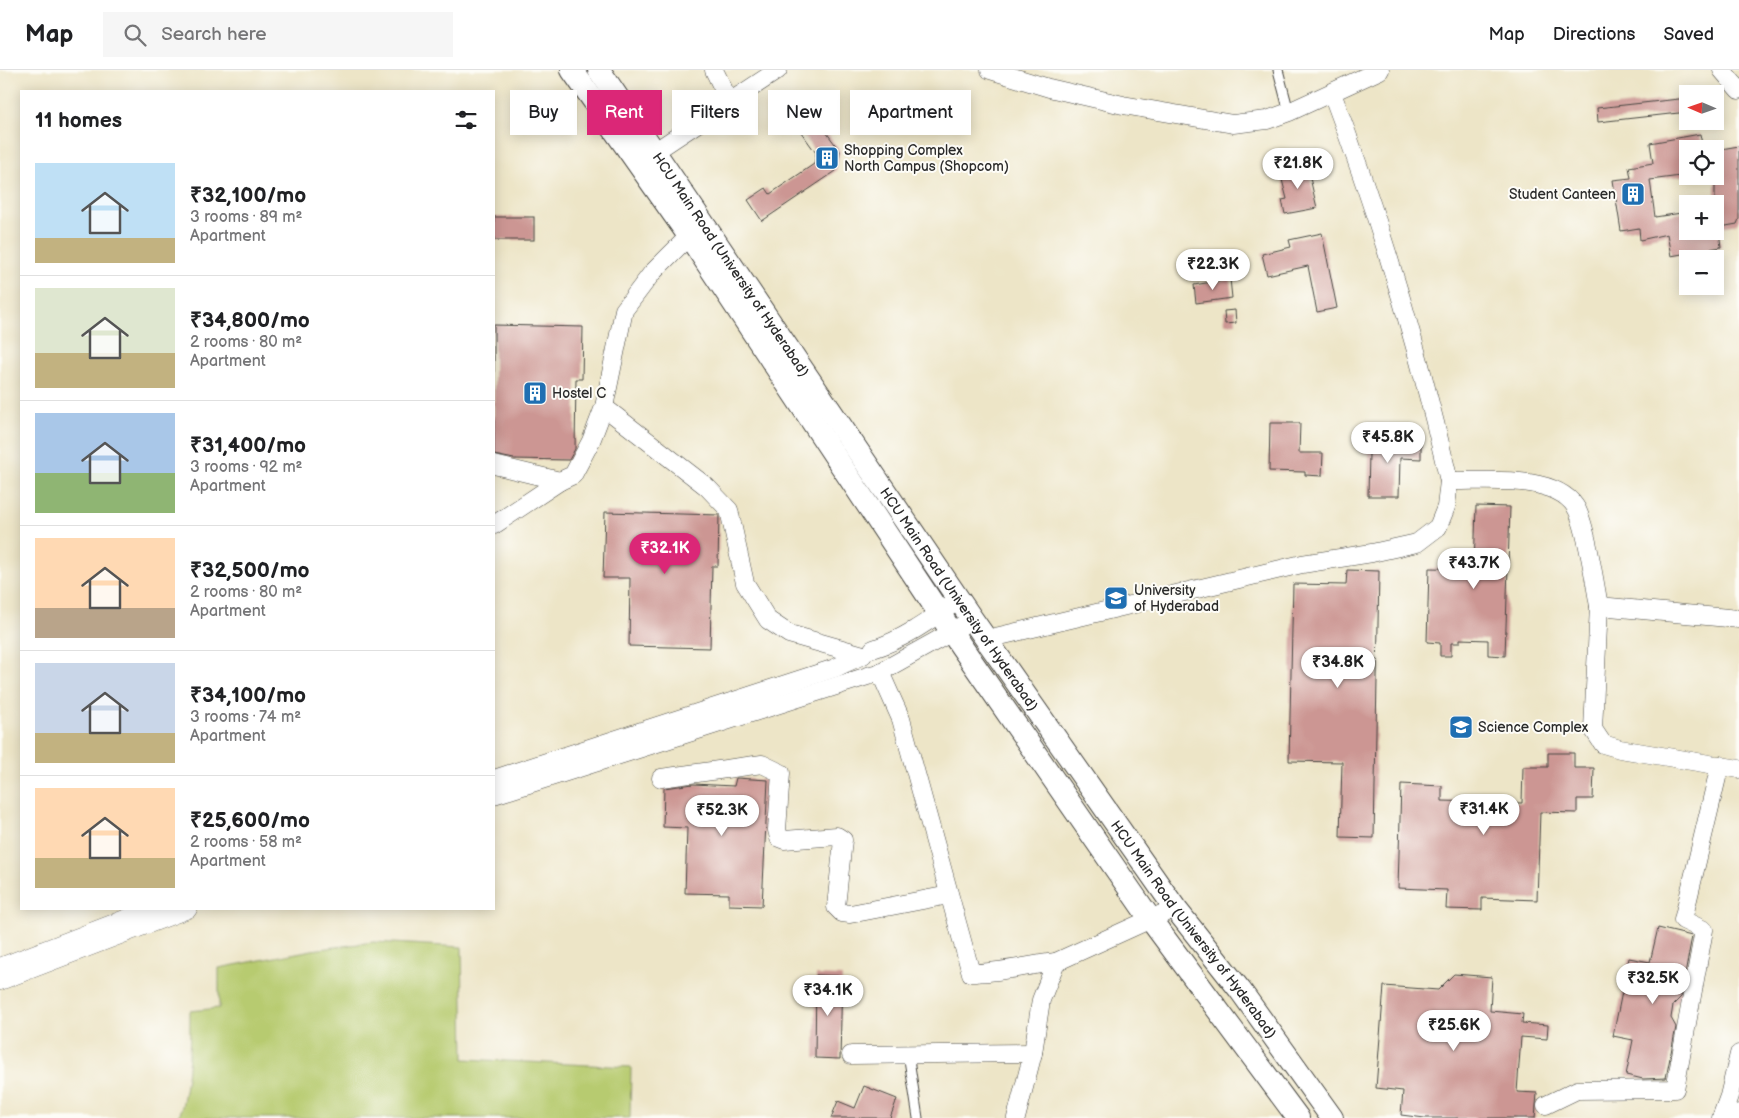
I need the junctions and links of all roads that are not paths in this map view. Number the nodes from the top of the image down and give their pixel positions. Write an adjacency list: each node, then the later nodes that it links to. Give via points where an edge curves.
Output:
1 (572, 70): 15 (street, HCU Main Road (University of Hyderabad))
2 (599, 70): 15 (street, HCU Main Road (University of Hyderabad))
3 (714, 70): 9 (street)
4 (778, 70): 10 (street)
5 (990, 70): 13 (street, via 1123,105 1233,124 1267,120)
6 (1278, 70): 13 (lane)
7 (1380, 70): 12 (street)
8 (1722, 70): 11 (street)
9 (724, 90)
10 (749, 90)
11 (1739, 90)
12 (1332, 93): 13 (street); 20 (street, via 1361,170 1427,384)
13 (1289, 112)
14 (680, 135): 15 (street)
15 (646, 157): 16 (street, HCU Main Road (University of Hyderabad)); 22 (street, HCU Main Road (University of Hyderabad))
16 (689, 236): 17 (street, via 652,273 624,310); 24 (street, HCU Main Road (University of Hyderabad))
17 (604, 407): 19 (street, via 573,475); 29 (street, via 708,487 728,510 745,583 768,620 789,634)
18 (495, 465): 19 (street)
19 (560, 481): 21 (street)
20 (1449, 481): 23 (street, via 1538,483 1564,496 1576,506); 28 (street, via 1446,507 1438,527 1417,543 1302,564)
21 (495, 524)
22 (959, 600): 24 (street); 25 (street, HCU Main Road (University of Hyderabad))
23 (1600, 606): 26 (street); 31 (street, via 1594,729 1603,744)
24 (940, 614): 27 (street, HCU Main Road (University of Hyderabad)); 29 (street)
25 (972, 619): 27 (street); 28 (street, HCU Main Road (University of Hyderabad))
26 (1739, 619)
27 (952, 632): 30 (street); 40 (street, HCU Main Road (University of Hyderabad))
28 (987, 639): 37 (street, HCU Main Road (University of Hyderabad))
29 (868, 652): 30 (street, via 863,668); 34 (street, via 835,668)
30 (879, 672): 35 (street); 36 (street, via 901,719)
31 (1720, 765): 32 (street); 48 (street, via 1684,920 1704,930 1675,1088 1577,1090)
32 (1739, 769)
33 (661, 778): 36 (street, via 762,764 781,773 779,838 837,836 843,840 836,907 842,913)
34 (495, 779)
35 (495, 795)
36 (949, 895): 41 (street, via 971,973 992,973)
37 (1175, 908): 40 (street); 53 (street, HCU Main Road (University of Hyderabad))
38 (148, 910): 42 (street)
39 (185, 910): 43 (street)
40 (1151, 920): 41 (street); 52 (street, HCU Main Road (University of Hyderabad))
41 (1056, 962): 45 (street, via 1041,1000)
42 (0, 967)
43 (0, 980)
44 (908, 1053): 45 (street); 47 (street); 50 (lane)
45 (1033, 1053): 51 (street)
46 (1739, 1054): 54 (street)
47 (851, 1055)
48 (1546, 1105)
49 (1739, 1114): 55 (street)
50 (918, 1118)
51 (1016, 1118)
52 (1298, 1118)
53 (1332, 1118)
54 (1721, 1118)
55 (1737, 1118)

